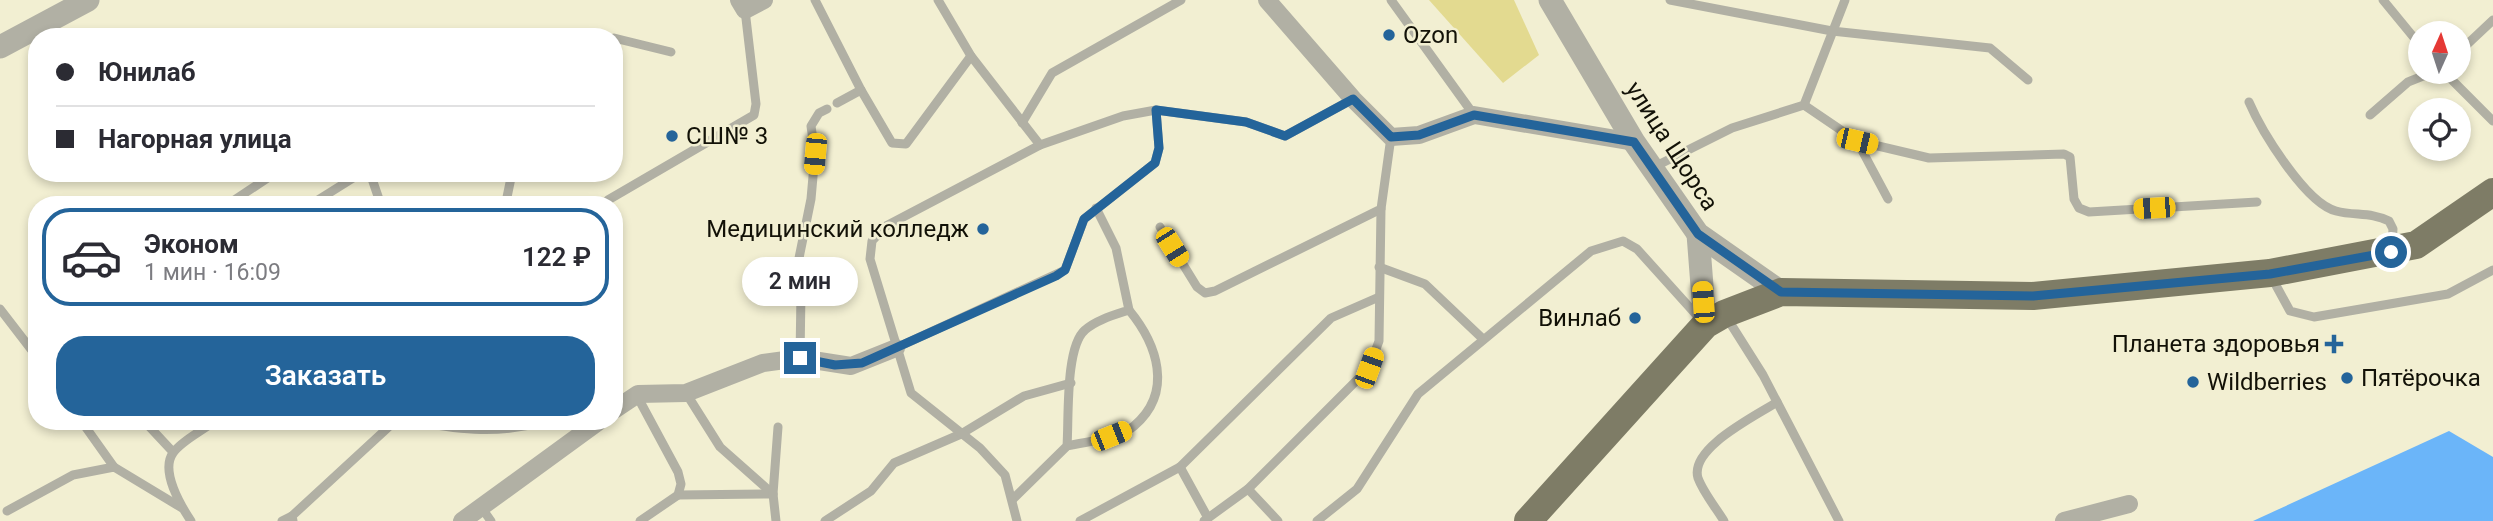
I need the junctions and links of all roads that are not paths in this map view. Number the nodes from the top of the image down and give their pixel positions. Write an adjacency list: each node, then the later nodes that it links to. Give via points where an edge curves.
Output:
1 (88, 0): 14 (street)
2 (764, 0): 12 (street)
3 (815, 0): 26 (lane)
4 (938, 0): 22 (lane)
5 (1181, 0): 36 (lane, via 1052,73)
6 (1267, 0): 27 (street)
7 (1391, 0): 33 (lane)
8 (1550, 0): 39 (street, улица Щорса)
9 (1670, 0): 16 (lane)
10 (1845, 0): 16 (lane)
11 (2383, 0): 15 (lane)
12 (742, 5): 47 (lane, via 754,115)
13 (2493, 20): 19 (lane)
14 (36, 28)
15 (2408, 30)
16 (1832, 31): 23 (lane, via 1990,48); 30 (lane)
17 (28, 32): 20 (street)
18 (623, 40): 21 (lane)
19 (2471, 41)
20 (0, 47)
21 (671, 52)
22 (971, 56): 26 (lane, via 905,144 892,143); 36 (lane)
23 (2028, 80)
24 (2408, 83): 34 (lane)
25 (2456, 84): 35 (lane)
26 (861, 90): 29 (lane)
27 (1353, 99): 32 (lane, via 1285,136 1246,122); 37 (street)
28 (2249, 102): 54 (lane, via 2262,132 2306,190 2334,211 2372,213 2389,221)
29 (837, 103)
30 (1804, 105): 38 (lane); 41 (lane, via 1732,128)
31 (827, 109): 66 (lane, via 811,126 815,154 811,199 798,263)
32 (1156, 110): 40 (lane, via 1123,116); 50 (lane, via 1159,148 1155,163)
33 (1474, 115): 37 (street, via 1419,135); 39 (street)
34 (2370, 115)
35 (2493, 121)
36 (1022, 122): 40 (lane)
37 (1391, 137): 51 (lane)
38 (1857, 141): 48 (lane); 49 (lane, via 1929,158 2064,154 2070,157 2074,200 2078,208 2089,212)
39 (1634, 142): 41 (street, улица Щорса)
40 (1040, 145): 65 (lane, via 886,226 872,241 870,259)
41 (1651, 168): 53 (street, улица Щорса)
42 (262, 182): 45 (lane)
43 (346, 182): 46 (lane)
44 (2493, 192): 54 (main road, via 2416,245)
45 (240, 196)
46 (324, 196)
47 (615, 196)
48 (1888, 199)
49 (2257, 202)
50 (1096, 208): 61 (lane, via 1116,248); 65 (lane, via 1084,219 1065,270)
51 (1381, 209): 52 (lane, via 1205,293); 55 (lane)
52 (1160, 227)
53 (1698, 234): 58 (street, улица Щорса); 62 (street)
54 (2391, 252): 57 (main road)
55 (1379, 267): 59 (lane); 63 (lane, via 1425,284)
56 (2493, 270): 57 (lane, via 2448,294 2314,317 2290,311)
57 (2270, 274): 58 (main road, via 2033,296)
58 (1781, 292): 62 (main road)
59 (1379, 297): 85 (lane, via 1331,318); 86 (lane, via 1379,341 1369,368)
60 (0, 309): 64 (lane)
61 (1129, 310): 67 (lane, via 1084,330 1073,348); 82 (lane, via 1148,333 1157,360 1158,389 1133,428)
62 (1715, 320): 63 (lane, via 1637,249 1623,242 1591,251); 71 (lane); 106 (main road)
63 (1483, 339): 105 (lane, via 1418,394 1357,489)
64 (28, 345)
65 (896, 348): 66 (street, via 851,366); 81 (lane, via 911,393)
66 (800, 358): 68 (street, via 763,363)
67 (1071, 383): 81 (lane, via 1024,396); 82 (lane)
68 (686, 393): 69 (street); 87 (lane, via 720,446)
69 (638, 394): 70 (lane); 72 (street); 88 (lane, via 678,472)
70 (623, 398)
71 (1777, 402): 107 (lane, via 1706,449 1697,462 1698,478); 108 (lane)
72 (623, 404)
73 (778, 427): 87 (lane)
74 (88, 430): 84 (lane)
75 (152, 430): 83 (lane)
76 (203, 430): 83 (lane)
77 (386, 430): 94 (lane)
78 (466, 430): 79 (lane)
79 (512, 430)
80 (588, 430): 93 (street)
81 (961, 434): 89 (lane, via 1004,475); 101 (lane, via 894,463 871,491)
82 (1067, 446): 89 (lane)
83 (173, 452): 91 (lane, via 170,473)
84 (114, 467): 91 (lane); 92 (lane, via 73,475)
85 (1180, 467): 95 (lane); 103 (lane)
86 (1248, 489): 95 (lane); 104 (lane)
87 (774, 494): 88 (lane); 100 (lane)
88 (678, 495): 99 (lane)
89 (1013, 499): 102 (lane)
90 (2129, 504): 109 (street)
91 (182, 508): 96 (lane)
92 (6, 511)
93 (486, 514): 98 (street)
94 (293, 518): 97 (lane)
95 (1206, 520)
96 (191, 521)
97 (282, 521)
98 (462, 521)
99 (640, 521)
100 (776, 521)
101 (825, 521)
102 (1017, 521)
103 (1080, 521)
104 (1278, 521)
105 (1317, 521)
106 (1528, 521)
107 (1724, 521)
108 (1839, 521)
109 (2064, 521)

